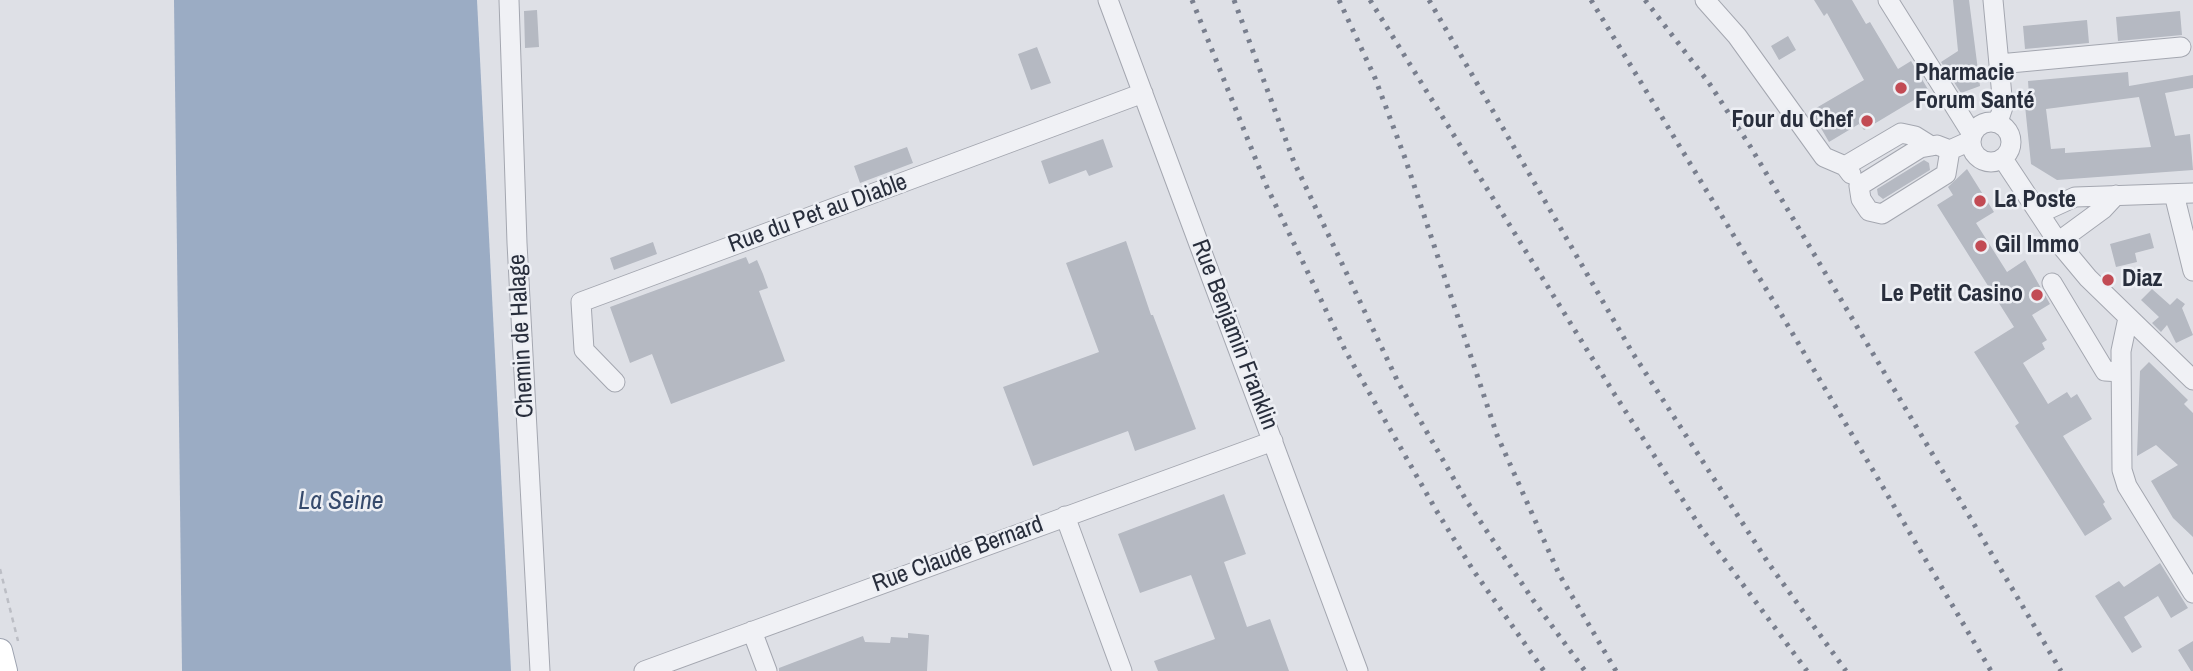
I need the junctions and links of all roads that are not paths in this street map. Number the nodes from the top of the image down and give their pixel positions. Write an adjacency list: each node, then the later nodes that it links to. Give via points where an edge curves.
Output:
1 (509, 0): 31 (street, Chemin de Halage)
2 (1108, 0): 8 (street, Rue Benjamin Franklin)
3 (1705, 0): 13 (street, via 1737,36 1824,157)
4 (1888, 0): 10 (street)
5 (1993, 0): 7 (street)
6 (2181, 47): 7 (street)
7 (1999, 64): 9 (street, via 2003,107)
8 (1143, 93): 24 (street, Rue du Pet au Diable, via 581,302 584,349); 25 (street, Rue Benjamin Franklin)
9 (1998, 122): 10 (street, via 1986,122); 12 (street, via 2011,136)
10 (1971, 137): 11 (street); 12 (street, via 1974,153 1984,161)
11 (1940, 148): 13 (street, via 1901,133); 14 (street, via 1920,148); 14 (street, via 1946,174 1882,214 1869,211)
12 (2003, 159): 17 (street)
13 (1845, 166): 14 (street)
14 (1859, 186)
15 (2183, 194): 16 (street); 19 (street)
16 (2116, 195): 17 (street, via 2074,197); 18 (street)
17 (2040, 214): 18 (street)
18 (2058, 242): 21 (street)
19 (2193, 271)
20 (2052, 283): 22 (street, via 2105,371)
21 (2128, 318): 22 (street); 23 (street)
22 (2120, 372): 27 (street, via 2122,470 2127,486)
23 (2193, 380)
24 (615, 383)
25 (1273, 441): 26 (street, Rue Claude Bernard); 35 (street, Rue Benjamin Franklin)
26 (1065, 516): 28 (street, Rue Claude Bernard); 34 (street)
27 (2193, 593)
28 (752, 631): 32 (street, Rue Claude Bernard); 33 (street)
29 (10, 648): 30 (main road)
30 (5, 671)
31 (540, 671)
32 (644, 671)
33 (767, 671)
34 (1122, 671)
35 (1358, 671)

